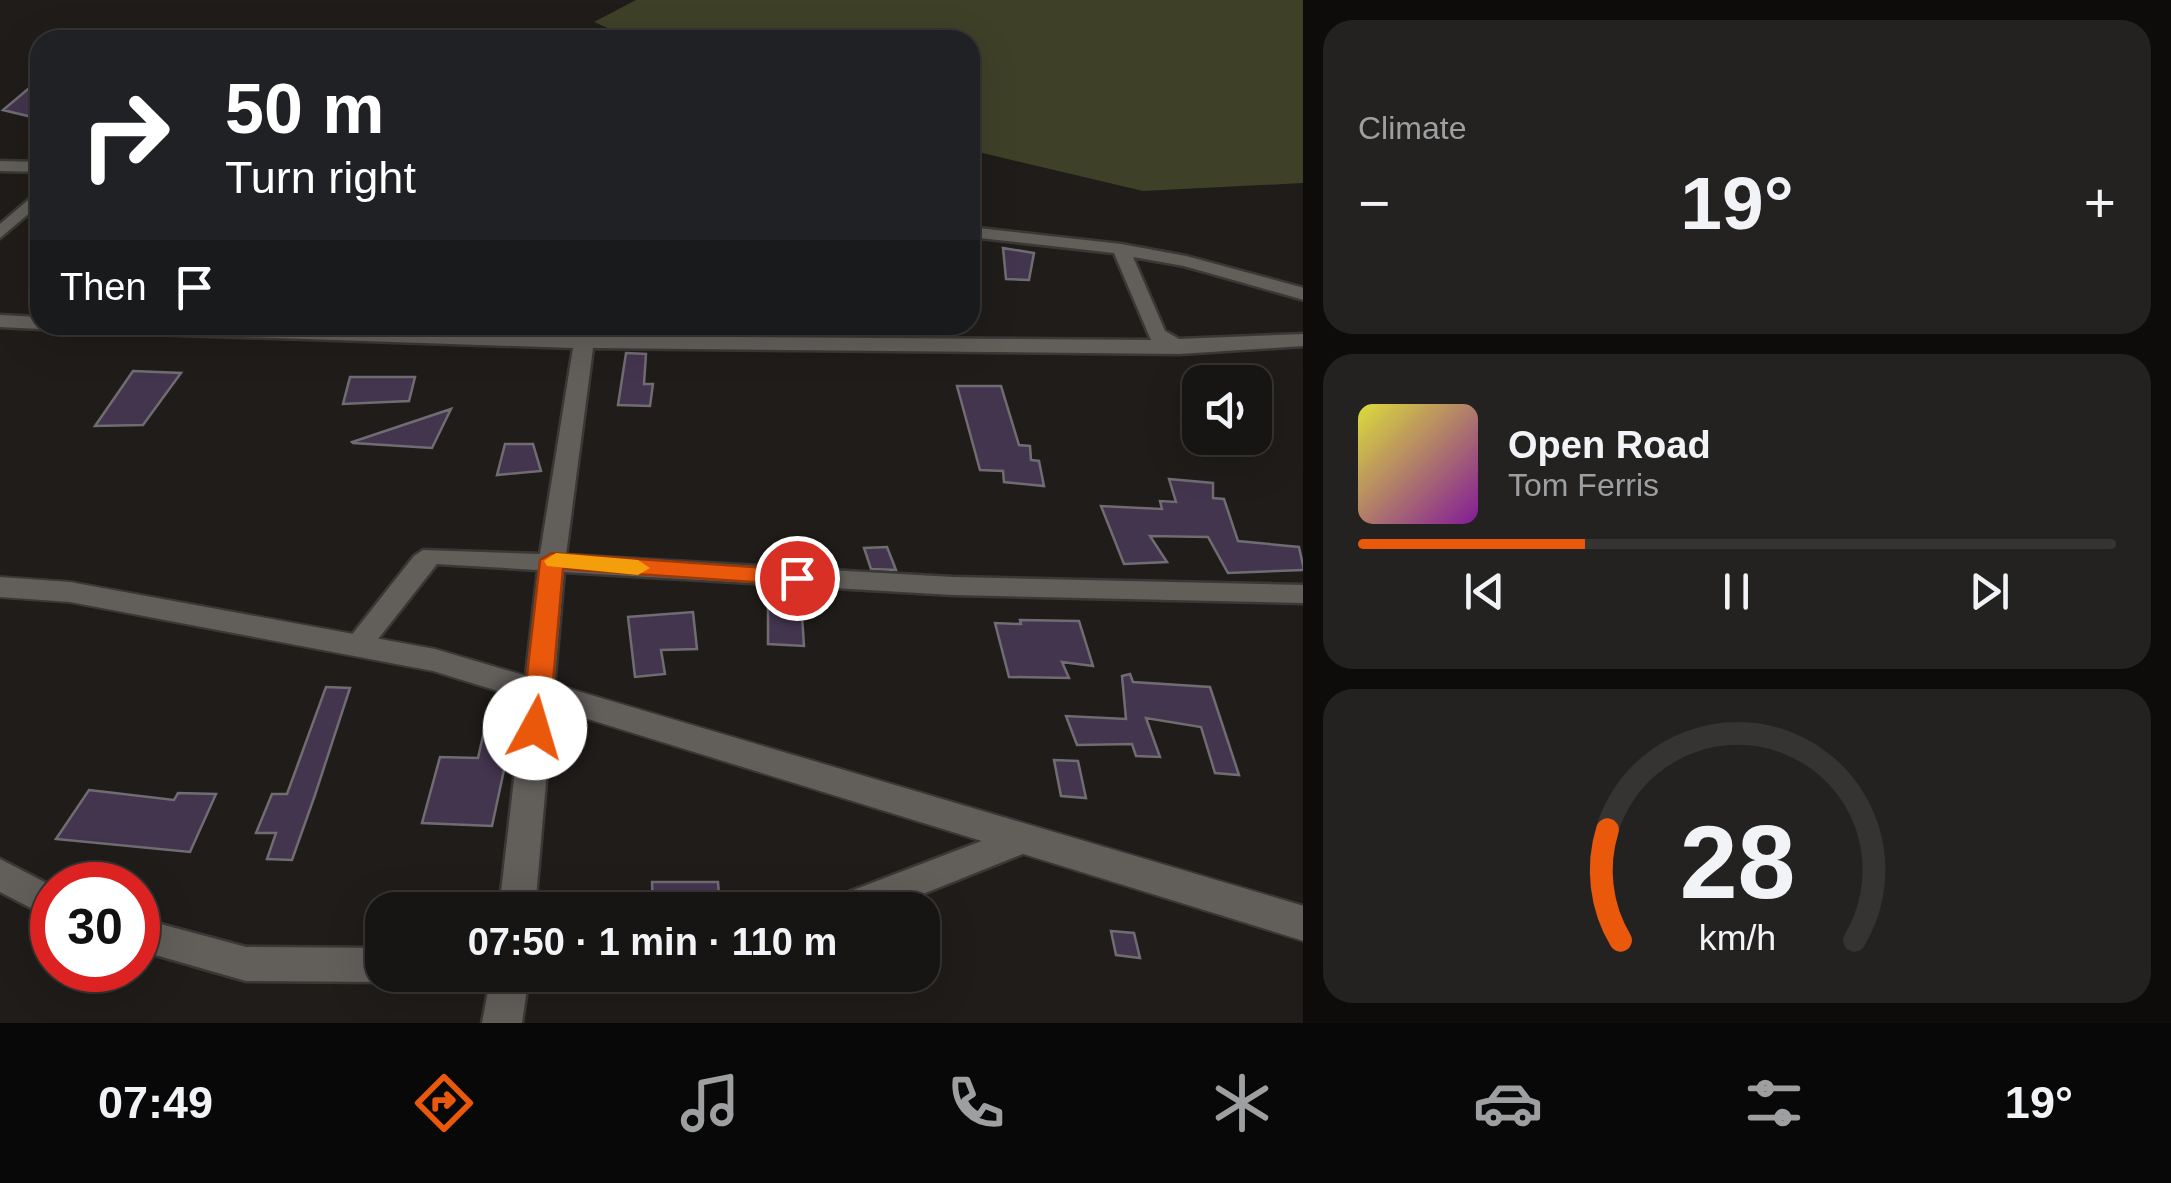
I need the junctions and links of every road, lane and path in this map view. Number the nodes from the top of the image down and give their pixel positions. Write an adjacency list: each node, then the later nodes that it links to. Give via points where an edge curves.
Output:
1 (0, 166): 2 (street)
2 (30, 167)
3 (30, 204): 4 (street)
4 (0, 232)
5 (980, 233): 6 (street)
6 (1120, 249): 7 (street); 15 (street, via 1156,334)
7 (1303, 294)
8 (0, 321): 9 (street)
9 (30, 323)
10 (222, 335): 11 (street)
11 (459, 335)
12 (586, 335): 16 (street)
13 (665, 335): 15 (street)
14 (1303, 340): 15 (street)
15 (1178, 348)
16 (552, 560): 18 (street, via 953,586); 19 (street, via 432,556); 20 (street)
17 (0, 587): 19 (main road, via 70,592)
18 (1303, 594)
19 (357, 646): 20 (main road, via 435,660)
20 (539, 692): 21 (main road); 24 (street)
21 (1023, 839): 25 (street); 26 (main road)
22 (0, 874): 23 (street)
23 (30, 891)
24 (519, 892)
25 (889, 892)
26 (1303, 924)
27 (160, 940): 28 (street, via 246,964)
28 (365, 965)
29 (507, 992): 30 (street)
30 (502, 1023)

